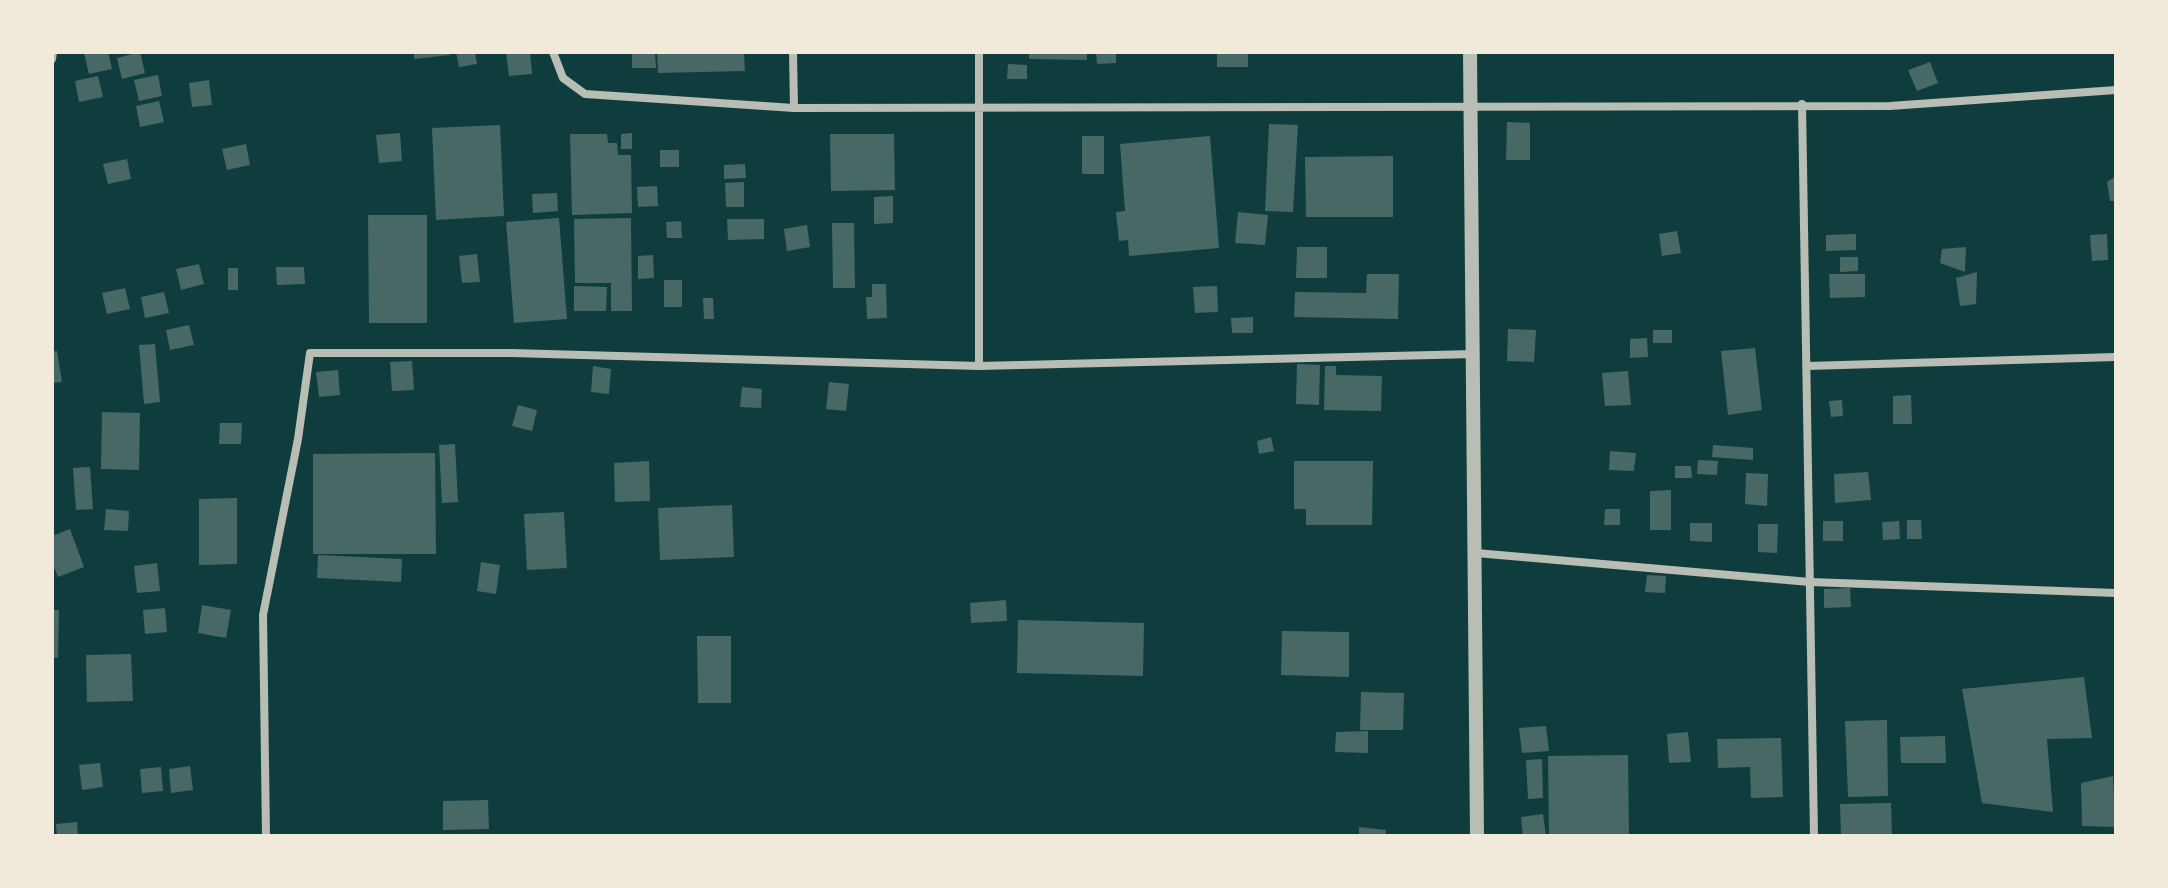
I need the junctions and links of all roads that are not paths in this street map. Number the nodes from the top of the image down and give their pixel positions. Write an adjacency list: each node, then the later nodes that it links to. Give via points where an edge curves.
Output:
1 (53, 52): 6 (street)
2 (553, 52): 9 (street, via 563,78 585,94)
3 (793, 52): 9 (street)
4 (979, 52): 11 (street)
5 (1470, 52): 10 (street)
6 (52, 59)
7 (2116, 90): 8 (street, via 1890,106)
8 (1802, 104): 10 (street); 15 (street)
9 (794, 108): 11 (street)
10 (1470, 108): 11 (street); 12 (street)
11 (977, 110): 14 (street)
12 (1474, 354): 14 (street); 16 (street)
13 (2116, 357): 15 (street)
14 (979, 366): 19 (street, via 310,353 263,615)
15 (1807, 366): 17 (street)
16 (1476, 553): 17 (street); 20 (street)
17 (1810, 582): 18 (street); 21 (street)
18 (2116, 593)
19 (266, 836)
20 (1477, 836)
21 (1814, 836)

